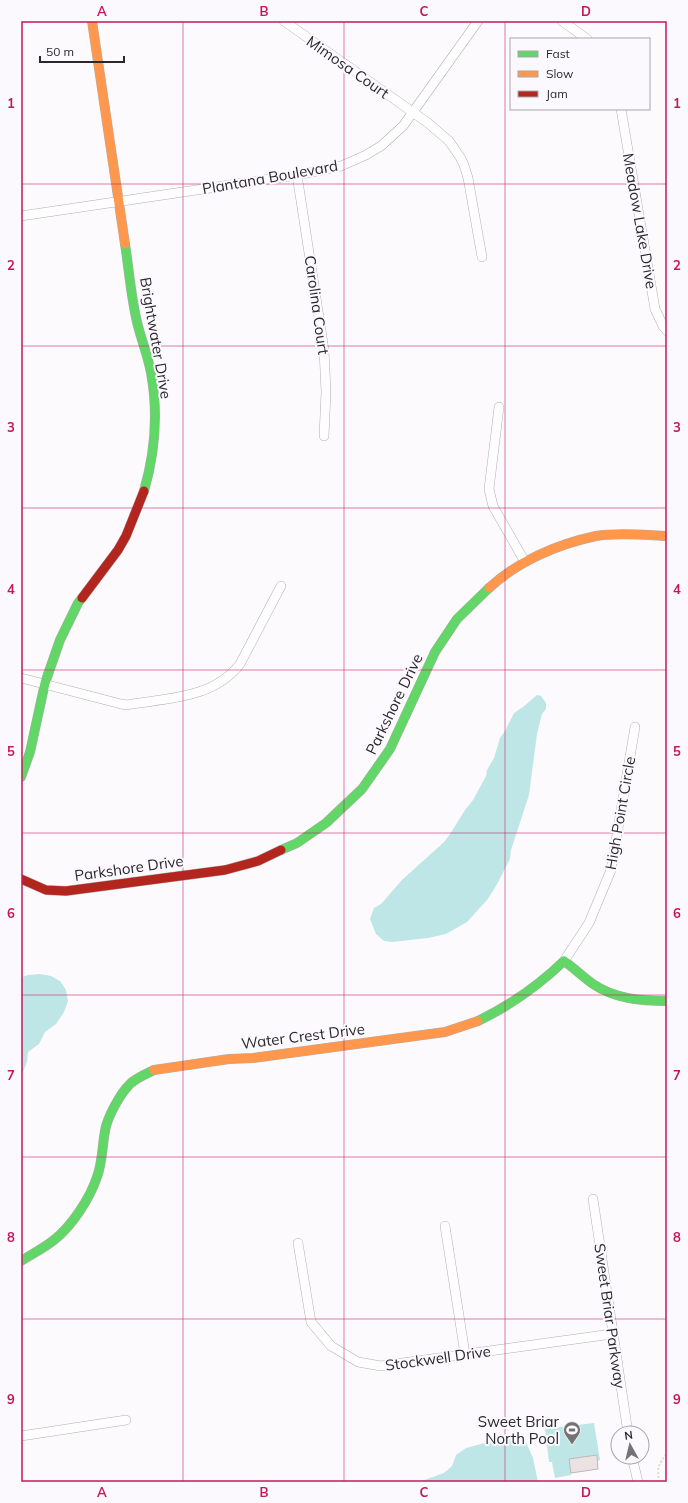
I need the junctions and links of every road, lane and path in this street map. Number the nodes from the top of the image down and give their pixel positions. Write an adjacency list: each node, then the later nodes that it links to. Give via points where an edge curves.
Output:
1 (92, 21): 9 (street, Brightwater Drive)
2 (284, 21): 7 (street, Mimosa Court)
3 (478, 21): 7 (street, Plantana Boulevard)
4 (562, 21): 5 (street)
5 (586, 38)
6 (621, 110): 12 (street, Meadow Lake Drive, via 655,309)
7 (413, 112): 8 (street, Plantana Boulevard, via 403,126 366,155 341,166); 11 (street, Mimosa Court, via 449,141 460,157 468,178)
8 (297, 175): 9 (street, Plantana Boulevard); 14 (street, Carolina Court, via 326,369)
9 (119, 201): 10 (street, Plantana Boulevard); 19 (street, Brightwater Drive, via 136,320 153,387 155,416 152,456 141,501 126,536 68,621)
10 (21, 216)
11 (482, 257)
12 (667, 331)
13 (499, 407): 16 (street, via 489,489 493,506)
14 (324, 436)
15 (667, 536): 16 (street, Parkshore Drive, via 597,536 559,547)
16 (525, 562): 22 (street, Parkshore Drive, via 496,582 457,619 435,652 390,749 362,789 326,823 297,843 258,860 225,870 66,891 46,890)
17 (281, 586): 19 (street, via 240,664 232,674 212,688 126,704 106,701)
18 (21, 678): 19 (street)
19 (45, 683): 21 (street, Brightwater Drive, via 30,752)
20 (635, 727): 23 (street, High Point Circle, via 611,870 589,923)
21 (21, 777)
22 (21, 879)
23 (564, 961): 24 (street, via 593,984 615,995 651,1002); 28 (street, Water Crest Drive, via 552,974 510,1005 459,1028 331,1048 157,1069 145,1074 130,1084 113,1108 106,1127 104,1153 97,1178 84,1206 55,1239)
24 (667, 1001)
25 (593, 1199): 29 (street, Sweet Briar Parkway)
26 (446, 1226): 30 (street)
27 (298, 1242): 30 (street, Stockwell Drive, via 311,1322 331,1346 358,1362 381,1366)
28 (21, 1260)
29 (612, 1334): 30 (street, Stockwell Drive); 32 (street, Sweet Briar Parkway)
30 (465, 1354)
31 (126, 1420): 33 (street)
32 (627, 1425)
33 (21, 1436)
34 (667, 1453): 37 (path, via 659,1463)
35 (634, 1465): 36 (street)
36 (638, 1482)
37 (659, 1482)

